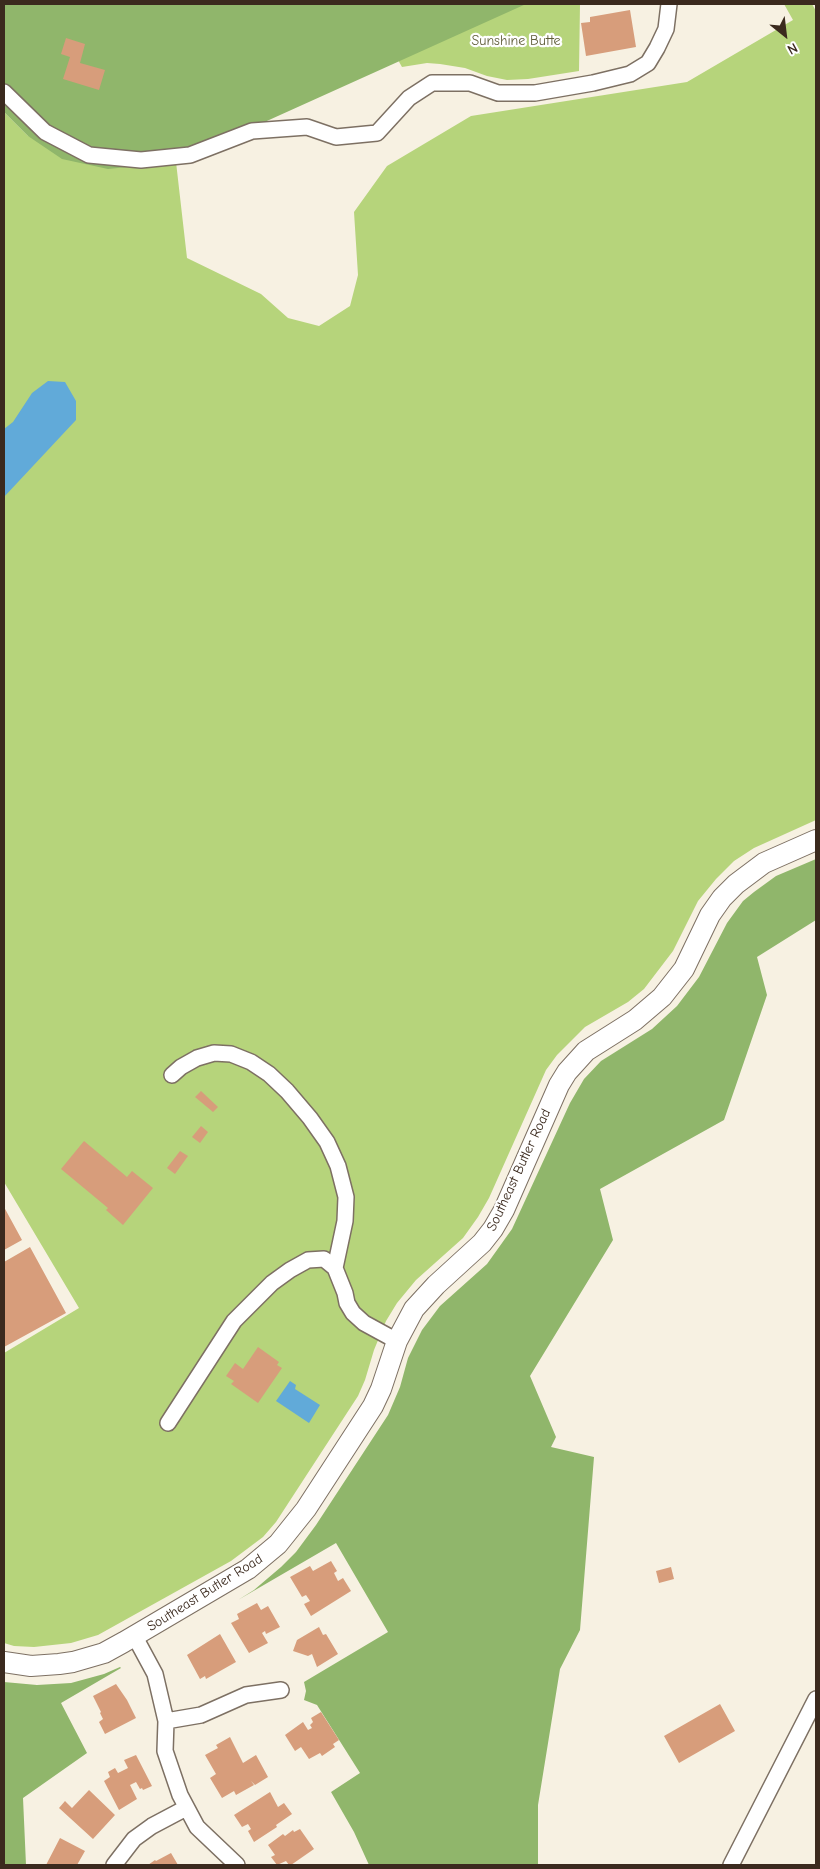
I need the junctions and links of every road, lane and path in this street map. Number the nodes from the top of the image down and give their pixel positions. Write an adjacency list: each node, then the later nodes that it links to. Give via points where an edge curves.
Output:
1 (668, 4): 2 (street, via 666,30 657,48 648,63 630,74 535,93 498,94 470,83 432,83 409,98 377,133 336,137 307,127 252,131 190,155 141,160 89,155 45,132)
2 (4, 92)
3 (816, 840): 6 (main road, Southeast Butler Road, via 764,863 736,884 710,915 684,969 662,997 574,1062 559,1085 493,1229 482,1244 414,1309)
4 (172, 1075): 5 (street, via 197,1058 214,1053 231,1054 269,1074 310,1118 327,1142 338,1166 346,1197)
5 (334, 1268): 6 (street, via 353,1313 364,1323); 7 (street, via 324,1259 308,1260 272,1283 234,1322)
6 (397, 1341): 8 (main road, Southeast Butler Road, via 373,1406 288,1534 248,1569)
7 (168, 1423)
8 (135, 1636): 9 (main road, Southeast Butler Road, via 104,1652 73,1662 31,1666); 12 (street, via 155,1674)
9 (4, 1662)
10 (281, 1690): 12 (street, via 246,1695 200,1715)
11 (816, 1698): 16 (street)
12 (166, 1721): 13 (street, via 165,1751)
13 (186, 1808): 14 (street, via 134,1839); 15 (street, via 207,1838)
14 (114, 1865)
15 (237, 1865)
16 (731, 1865)

